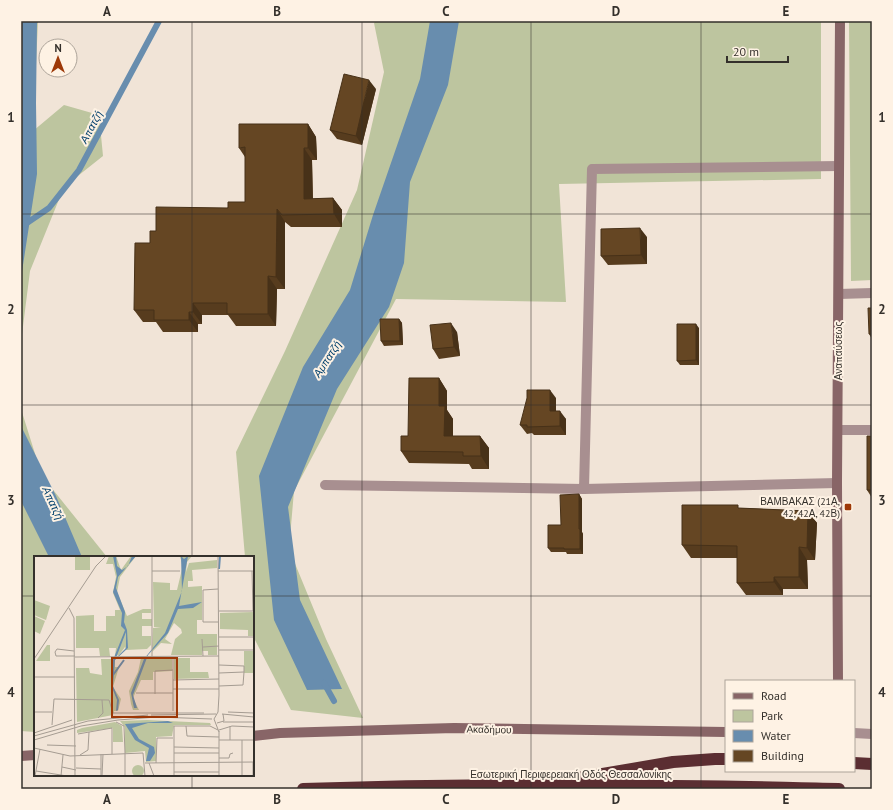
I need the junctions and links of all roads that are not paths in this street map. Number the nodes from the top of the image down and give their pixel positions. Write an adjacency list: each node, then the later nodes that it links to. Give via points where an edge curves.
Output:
1 (840, 21): 2 (street, Αναπαύσεως)
2 (839, 166): 3 (street, Αναπαύσεως); 9 (street, via 592,169)
3 (839, 294): 4 (street); 5 (street, Αναπαύσεως)
4 (872, 294)
5 (838, 430): 6 (street); 7 (street, Αναπαύσεως)
6 (872, 430)
7 (837, 483): 9 (street); 10 (street, Αναπαύσεως)
8 (325, 485): 9 (street)
9 (584, 489)
10 (838, 680)
11 (725, 732): 14 (street, Ακαδήμου, via 454,728)
12 (855, 733): 13 (street)
13 (872, 734)
14 (254, 736)
15 (34, 755): 16 (street)
16 (21, 756)
17 (725, 759): 20 (highway, via 673,762)
18 (855, 763): 19 (highway)
19 (872, 764)
20 (540, 785): 21 (highway, Εσωτερική Περιφερειακή Οδός Θεσσαλονίκης); 22 (highway, Εσωτερική Περιφερειακή Οδός Θεσσαλονίκης)
21 (303, 789)
22 (840, 789)

